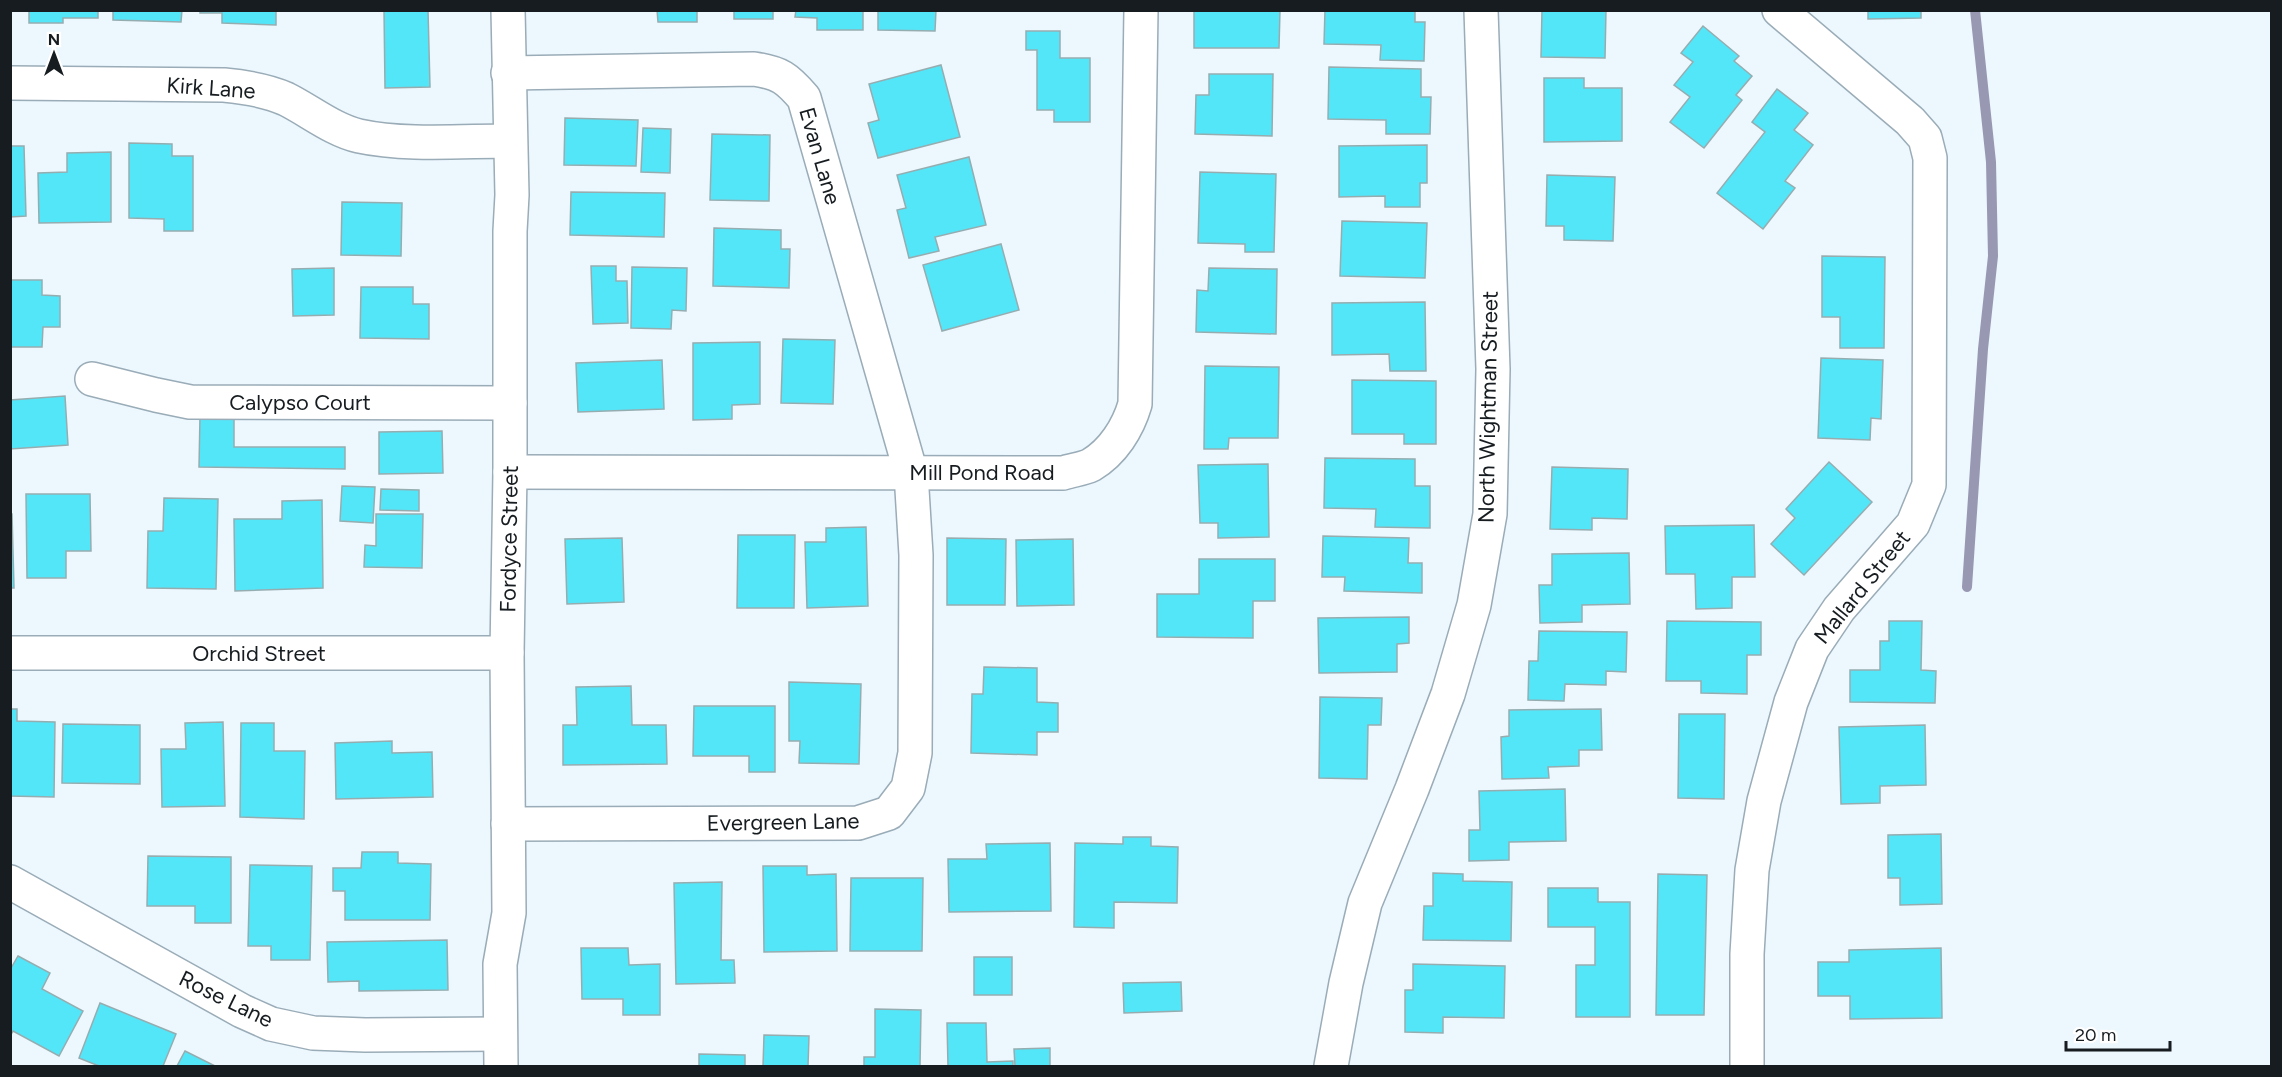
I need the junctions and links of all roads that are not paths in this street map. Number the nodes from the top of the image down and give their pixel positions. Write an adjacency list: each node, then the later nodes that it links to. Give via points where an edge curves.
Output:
1 (508, 10): 5 (street, Fordyce Street)
2 (1141, 10): 11 (street, Mill Pond Road, via 1135,404 1129,424 1113,446 1091,465 1063,473)
3 (1481, 10): 18 (street, North Wightman Street, via 1493,369 1490,514 1474,605 1448,694 1365,903)
4 (1779, 10): 19 (street, Mallard Street, via 1925,138 1930,159 1929,484 1913,524 1839,609 1812,649 1791,702 1764,801 1752,870)
5 (508, 73): 7 (street, Fordyce Street); 11 (street, Evan Lane, via 754,69 774,72 789,81 804,98)
6 (10, 83): 7 (street, Kirk Lane, via 254,88 284,98 358,136)
7 (510, 141): 9 (street, Fordyce Street)
8 (92, 379): 9 (street, Calypso Court, via 190,402)
9 (510, 403): 10 (street, Fordyce Street)
10 (510, 472): 11 (street, Mill Pond Road); 13 (street, Fordyce Street)
11 (911, 472): 14 (street, Evergreen Lane, via 916,555 915,753 908,788 890,813 858,823)
12 (10, 653): 13 (street, Orchid Street)
13 (507, 653): 14 (street, Fordyce Street)
14 (508, 824): 16 (street, Fordyce Street, via 509,913 500,964)
15 (10, 882): 16 (street, Rose Lane, via 271,1024 313,1033)
16 (500, 1034): 17 (street, Fordyce Street)
17 (501, 1066)
18 (1331, 1066)
19 (1747, 1066)

